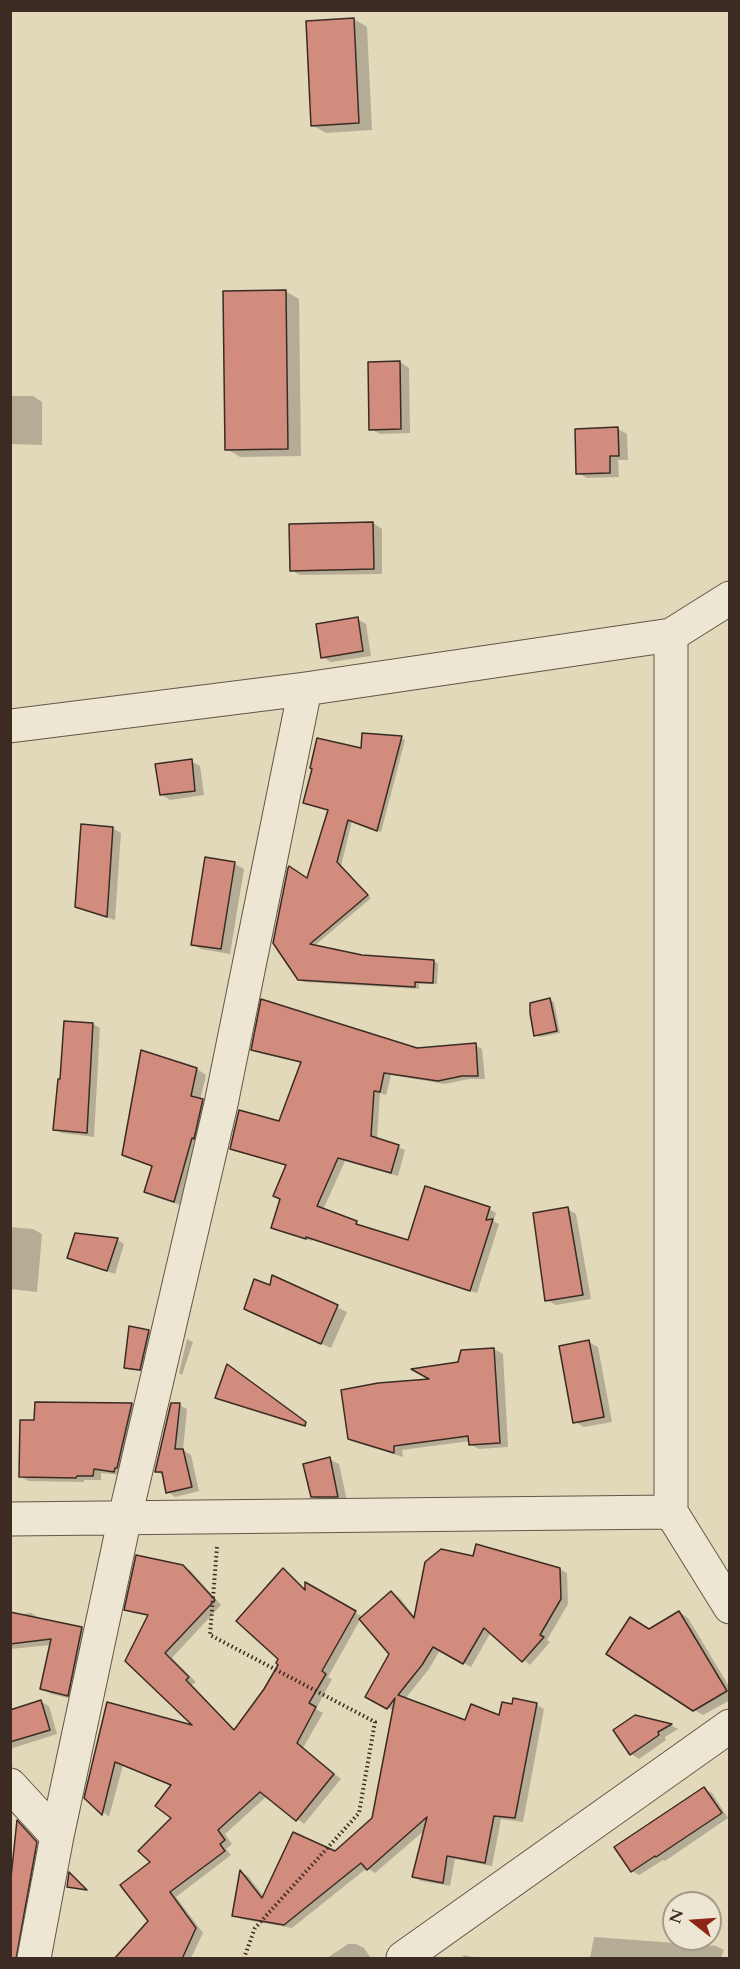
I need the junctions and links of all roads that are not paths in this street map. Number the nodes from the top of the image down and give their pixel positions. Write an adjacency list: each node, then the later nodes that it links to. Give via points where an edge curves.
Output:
1 (729, 598): 2 (street)
2 (671, 635): 3 (street); 5 (street)
3 (305, 689): 4 (street); 6 (street, via 221,1104)
4 (10, 726)
5 (671, 1512): 6 (street); 8 (street)
6 (125, 1517): 7 (street); 11 (street)
7 (10, 1519)
8 (729, 1607)
9 (729, 1726): 13 (street)
10 (10, 1785): 11 (street)
11 (57, 1836): 12 (street)
12 (34, 1959)
13 (403, 1959)

